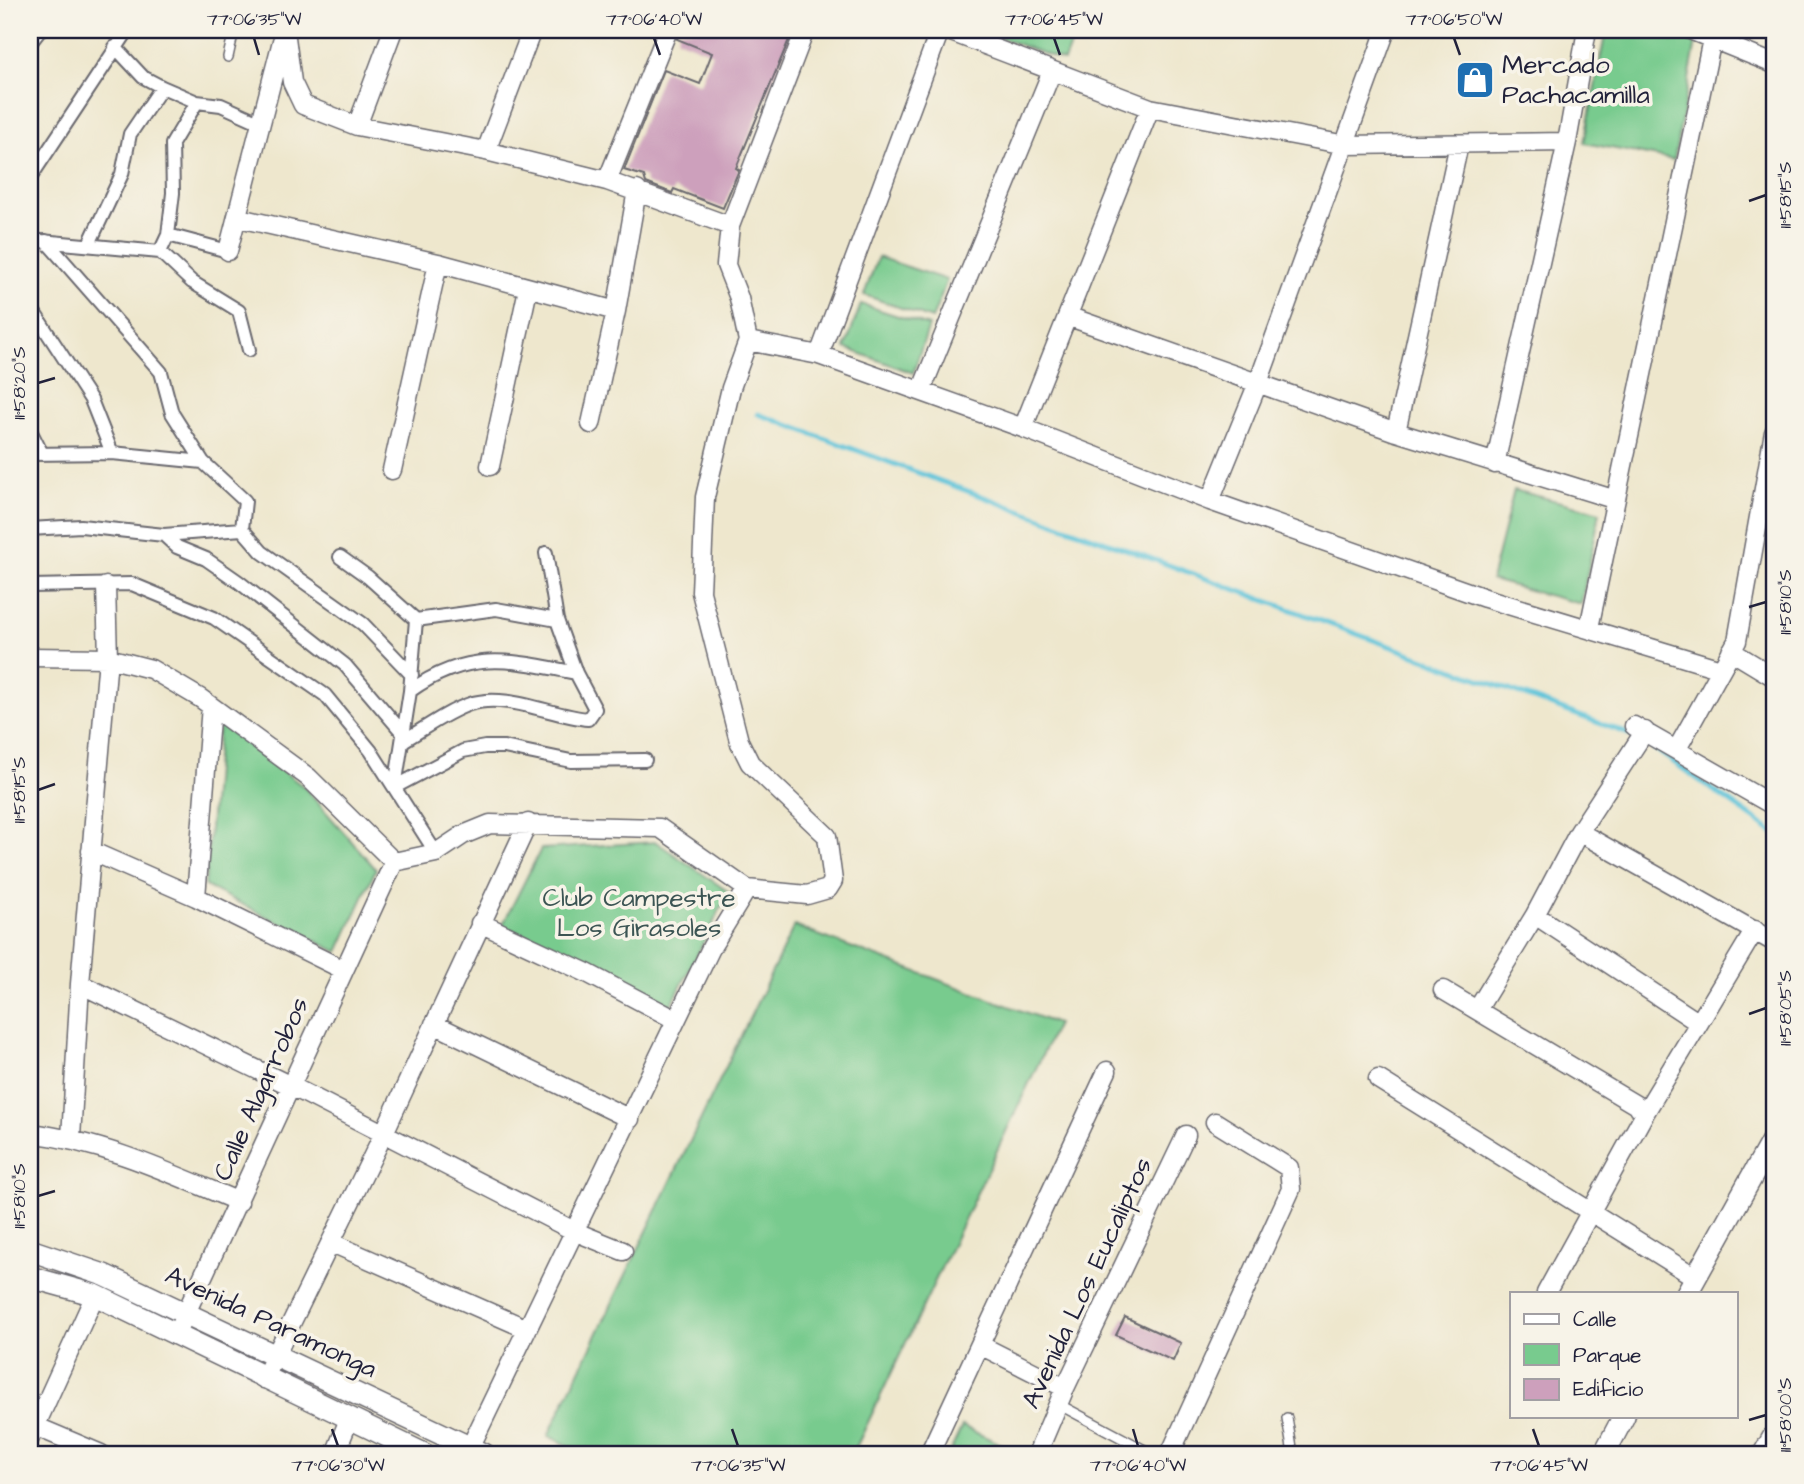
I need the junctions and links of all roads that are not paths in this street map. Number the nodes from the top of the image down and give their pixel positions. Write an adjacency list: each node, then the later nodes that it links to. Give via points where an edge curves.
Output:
1 (40, 30): 15 (street)
2 (128, 30): 16 (street)
3 (234, 30): 17 (lane)
4 (285, 30): 23 (street); 24 (street, via 292,82 303,105)
5 (393, 30): 24 (street)
6 (532, 30): 28 (street)
7 (668, 30): 30 (street)
8 (805, 30): 33 (street)
9 (940, 30): 47 (street)
10 (946, 30): 19 (street)
11 (1386, 30): 27 (street)
12 (1587, 30): 25 (street)
13 (1690, 30): 14 (street)
14 (1712, 39): 18 (street); 61 (street)
15 (30, 43)
16 (115, 47): 20 (street, via 143,77); 29 (street)
17 (228, 57)
18 (1774, 64)
19 (1052, 71): 22 (street); 49 (street)
20 (162, 87): 21 (street); 37 (street, via 130,134 121,174)
21 (197, 102): 23 (street, via 221,105); 34 (street, via 172,144)
22 (1150, 108): 27 (street); 44 (street)
23 (261, 123): 32 (street)
24 (358, 126): 28 (street)
25 (1567, 142): 26 (street); 58 (street)
26 (1459, 144): 27 (street); 53 (street)
27 (1346, 145): 48 (street)
28 (486, 151): 30 (street)
29 (30, 178)
30 (607, 181): 31 (street)
31 (637, 190): 33 (street); 43 (street)
32 (239, 218): 38 (street); 40 (street)
33 (730, 226): 45 (street, via 726,265)
34 (168, 235): 38 (street); 39 (street)
35 (30, 240): 36 (street)
36 (46, 241): 37 (street); 57 (street, via 161,372 172,413)
37 (89, 244): 39 (street)
38 (228, 251)
39 (160, 252): 46 (street, via 192,282 239,311)
40 (438, 263): 41 (street); 60 (street)
41 (528, 289): 43 (street); 59 (street)
42 (30, 306): 55 (street, via 90,400)
43 (616, 311): 50 (street)
44 (1070, 317): 48 (street); 51 (street)
45 (748, 341): 47 (street); 92 (street, via 731,388 705,497 701,592 739,741 750,763 827,836 833,881 828,889 807,895)
46 (249, 350)
47 (819, 355): 49 (street)
48 (1258, 383): 53 (street); 62 (street)
49 (921, 391): 51 (street)
50 (591, 424)
51 (1023, 428): 62 (street)
52 (30, 430): 56 (street)
53 (1396, 432): 58 (street)
54 (1774, 432): 73 (street, via 1737,641)
55 (112, 453): 56 (street); 57 (street)
56 (36, 454)
57 (202, 462): 64 (street, via 245,501)
58 (1495, 464): 61 (street)
59 (490, 466)
60 (392, 470)
61 (1613, 499): 72 (street)
62 (1210, 501): 72 (street, via 1485,598)
63 (30, 528): 65 (street, via 80,526)
64 (242, 529): 65 (street); 78 (street, via 262,552 363,624)
65 (164, 535): 82 (street, via 239,582 345,665)
66 (546, 552): 70 (street)
67 (340, 557): 71 (street)
68 (30, 586): 69 (street)
69 (106, 586): 75 (street); 85 (street, via 132,584 214,618 325,695)
70 (557, 620): 71 (street, via 496,609); 77 (street)
71 (416, 621): 78 (street)
72 (1589, 628): 76 (street)
73 (1731, 651): 76 (street); 79 (street)
74 (30, 657): 75 (street)
75 (108, 658): 81 (street, via 151,670); 89 (street)
76 (1721, 669): 83 (street)
77 (576, 673): 80 (street, via 495,660 430,676); 82 (street, via 595,709 588,719 484,702 470,704)
78 (412, 675): 80 (street)
79 (1774, 677)
80 (410, 691): 82 (street)
81 (211, 706): 91 (street, via 308,777); 93 (street)
82 (403, 737): 85 (street)
83 (1677, 749): 86 (street); 88 (street, via 1640,729)
84 (645, 760): 85 (street, via 571,761 485,747 463,751)
85 (395, 787): 90 (street)
86 (1774, 806)
87 (528, 823): 90 (street, via 490,824); 92 (street, via 660,828); 95 (street)
88 (1579, 832): 94 (street); 96 (street)
89 (91, 851): 93 (street); 99 (street)
90 (436, 853): 91 (street)
91 (394, 862): 98 (street, Calle Algarrobos)
92 (747, 889): 102 (street, via 712,946)
93 (196, 897): 98 (street)
94 (1535, 915): 101 (street); 103 (street)
95 (480, 923): 102 (street); 104 (street)
96 (1755, 930): 97 (street); 103 (street)
97 (1774, 942)
98 (344, 970): 107 (street, Calle Algarrobos)
99 (80, 984): 107 (street); 114 (street)
100 (1443, 990): 101 (street)
101 (1477, 1010): 108 (street)
102 (676, 1020): 109 (street)
103 (1699, 1023): 108 (street)
104 (434, 1024): 109 (street); 112 (street)
105 (1107, 1071): 129 (street)
106 (1378, 1079): 117 (street)
107 (291, 1086): 112 (street); 116 (street, Calle Algarrobos)
108 (1646, 1111): 117 (street)
109 (630, 1119): 118 (street)
110 (1215, 1122): 144 (street, via 1289,1168 1290,1189)
111 (30, 1133): 114 (street)
112 (383, 1135): 118 (street); 119 (street)
113 (1186, 1135): 132 (street, Avenida Los Eucaliptos)
114 (71, 1138): 116 (street, via 135,1158)
115 (1774, 1138): 123 (street)
116 (239, 1202): 126 (street, Calle Algarrobos)
117 (1591, 1209): 123 (street); 124 (street)
118 (576, 1232): 121 (street); 127 (street)
119 (332, 1243): 127 (street); 130 (street)
120 (30, 1250): 126 (street, Avenida Paramonga, via 104,1275)
121 (623, 1251)
122 (30, 1277): 125 (street, Avenida Paramonga)
123 (1691, 1285)
124 (1547, 1292)
125 (95, 1295): 128 (street, Avenida Paramonga); 136 (street)
126 (186, 1313): 128 (street, Calle Algarrobos); 130 (street, Avenida Paramonga)
127 (527, 1329): 137 (street)
128 (175, 1336): 131 (street, Avenida Paramonga)
129 (980, 1345): 132 (street); 141 (street)
130 (275, 1355): 131 (street); 137 (street, Avenida Paramonga)
131 (264, 1379): 133 (street, Avenida Paramonga)
132 (1061, 1396): 142 (street, Avenida Los Eucaliptos); 143 (lane)
133 (350, 1417): 139 (street); 140 (street, Avenida Paramonga)
134 (1287, 1418): 145 (lane)
135 (1623, 1418): 146 (street)
136 (31, 1429): 138 (street)
137 (474, 1452)
138 (101, 1454)
139 (335, 1454)
140 (424, 1454)
141 (929, 1454)
142 (1037, 1454)
143 (1152, 1454)
144 (1170, 1454)
145 (1293, 1454)
146 (1604, 1454)

